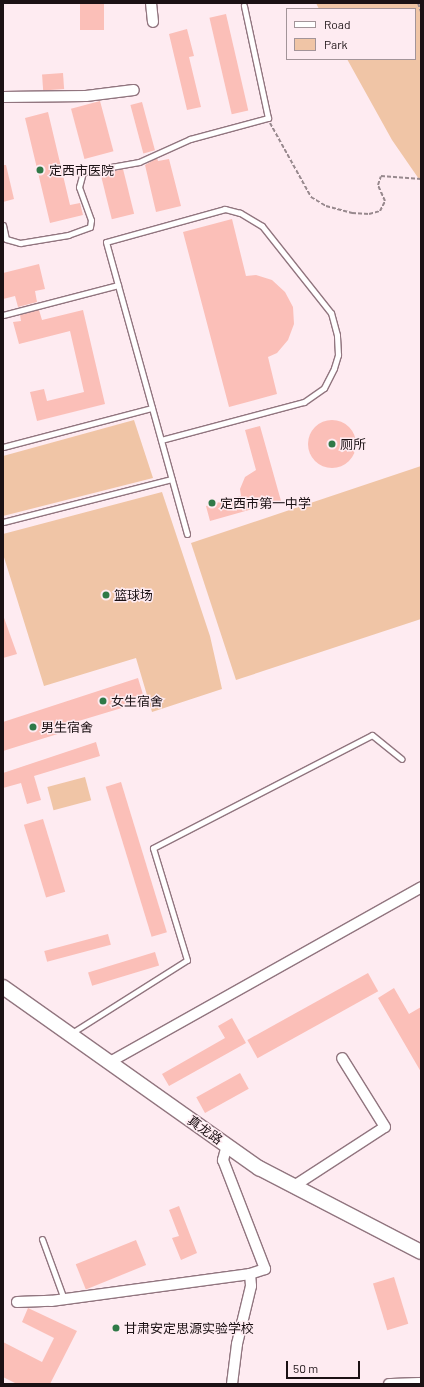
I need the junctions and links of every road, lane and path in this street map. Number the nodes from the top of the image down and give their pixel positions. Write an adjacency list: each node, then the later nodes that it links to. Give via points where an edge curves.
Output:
1 (151, 3): 5 (street)
2 (418, 3): 4 (path)
3 (244, 6): 8 (lane)
4 (421, 12)
5 (152, 22)
6 (134, 90): 7 (street, via 86,96)
7 (3, 97)
8 (268, 118): 9 (path, via 311,197 326,206 352,213 380,211 385,201 378,184 381,176); 10 (lane, via 190,139 139,162 83,172 79,187 91,220 90,227 68,235 20,243 6,239)
9 (421, 179)
10 (3, 225)
11 (118, 285): 12 (lane); 13 (lane); 14 (lane, via 106,242 225,209 240,213 262,226 331,313 337,335 338,355 324,388 304,402)
12 (3, 315)
13 (152, 408): 14 (lane); 15 (lane)
14 (161, 440): 16 (lane)
15 (3, 447)
16 (172, 479): 17 (lane); 18 (lane)
17 (3, 522)
18 (187, 534)
19 (402, 759): 22 (lane, via 372,735 153,848 187,960)
20 (421, 887): 24 (street)
21 (3, 987): 22 (main road, 真龙路)
22 (70, 1035): 24 (main road, 真龙路)
23 (342, 1058): 26 (street, via 385,1127)
24 (108, 1063): 25 (main road, 真龙路)
25 (227, 1146): 26 (main road, 真龙路, via 259,1168); 29 (street, via 223,1160 265,1268)
26 (294, 1186): 28 (main road, 真龙路)
27 (42, 1239): 30 (lane)
28 (421, 1252)
29 (250, 1274): 30 (street); 33 (street, via 251,1286 237,1344)
30 (64, 1299): 31 (street)
31 (17, 1302)
32 (421, 1383): 34 (street)
33 (232, 1384)
34 (389, 1384)

